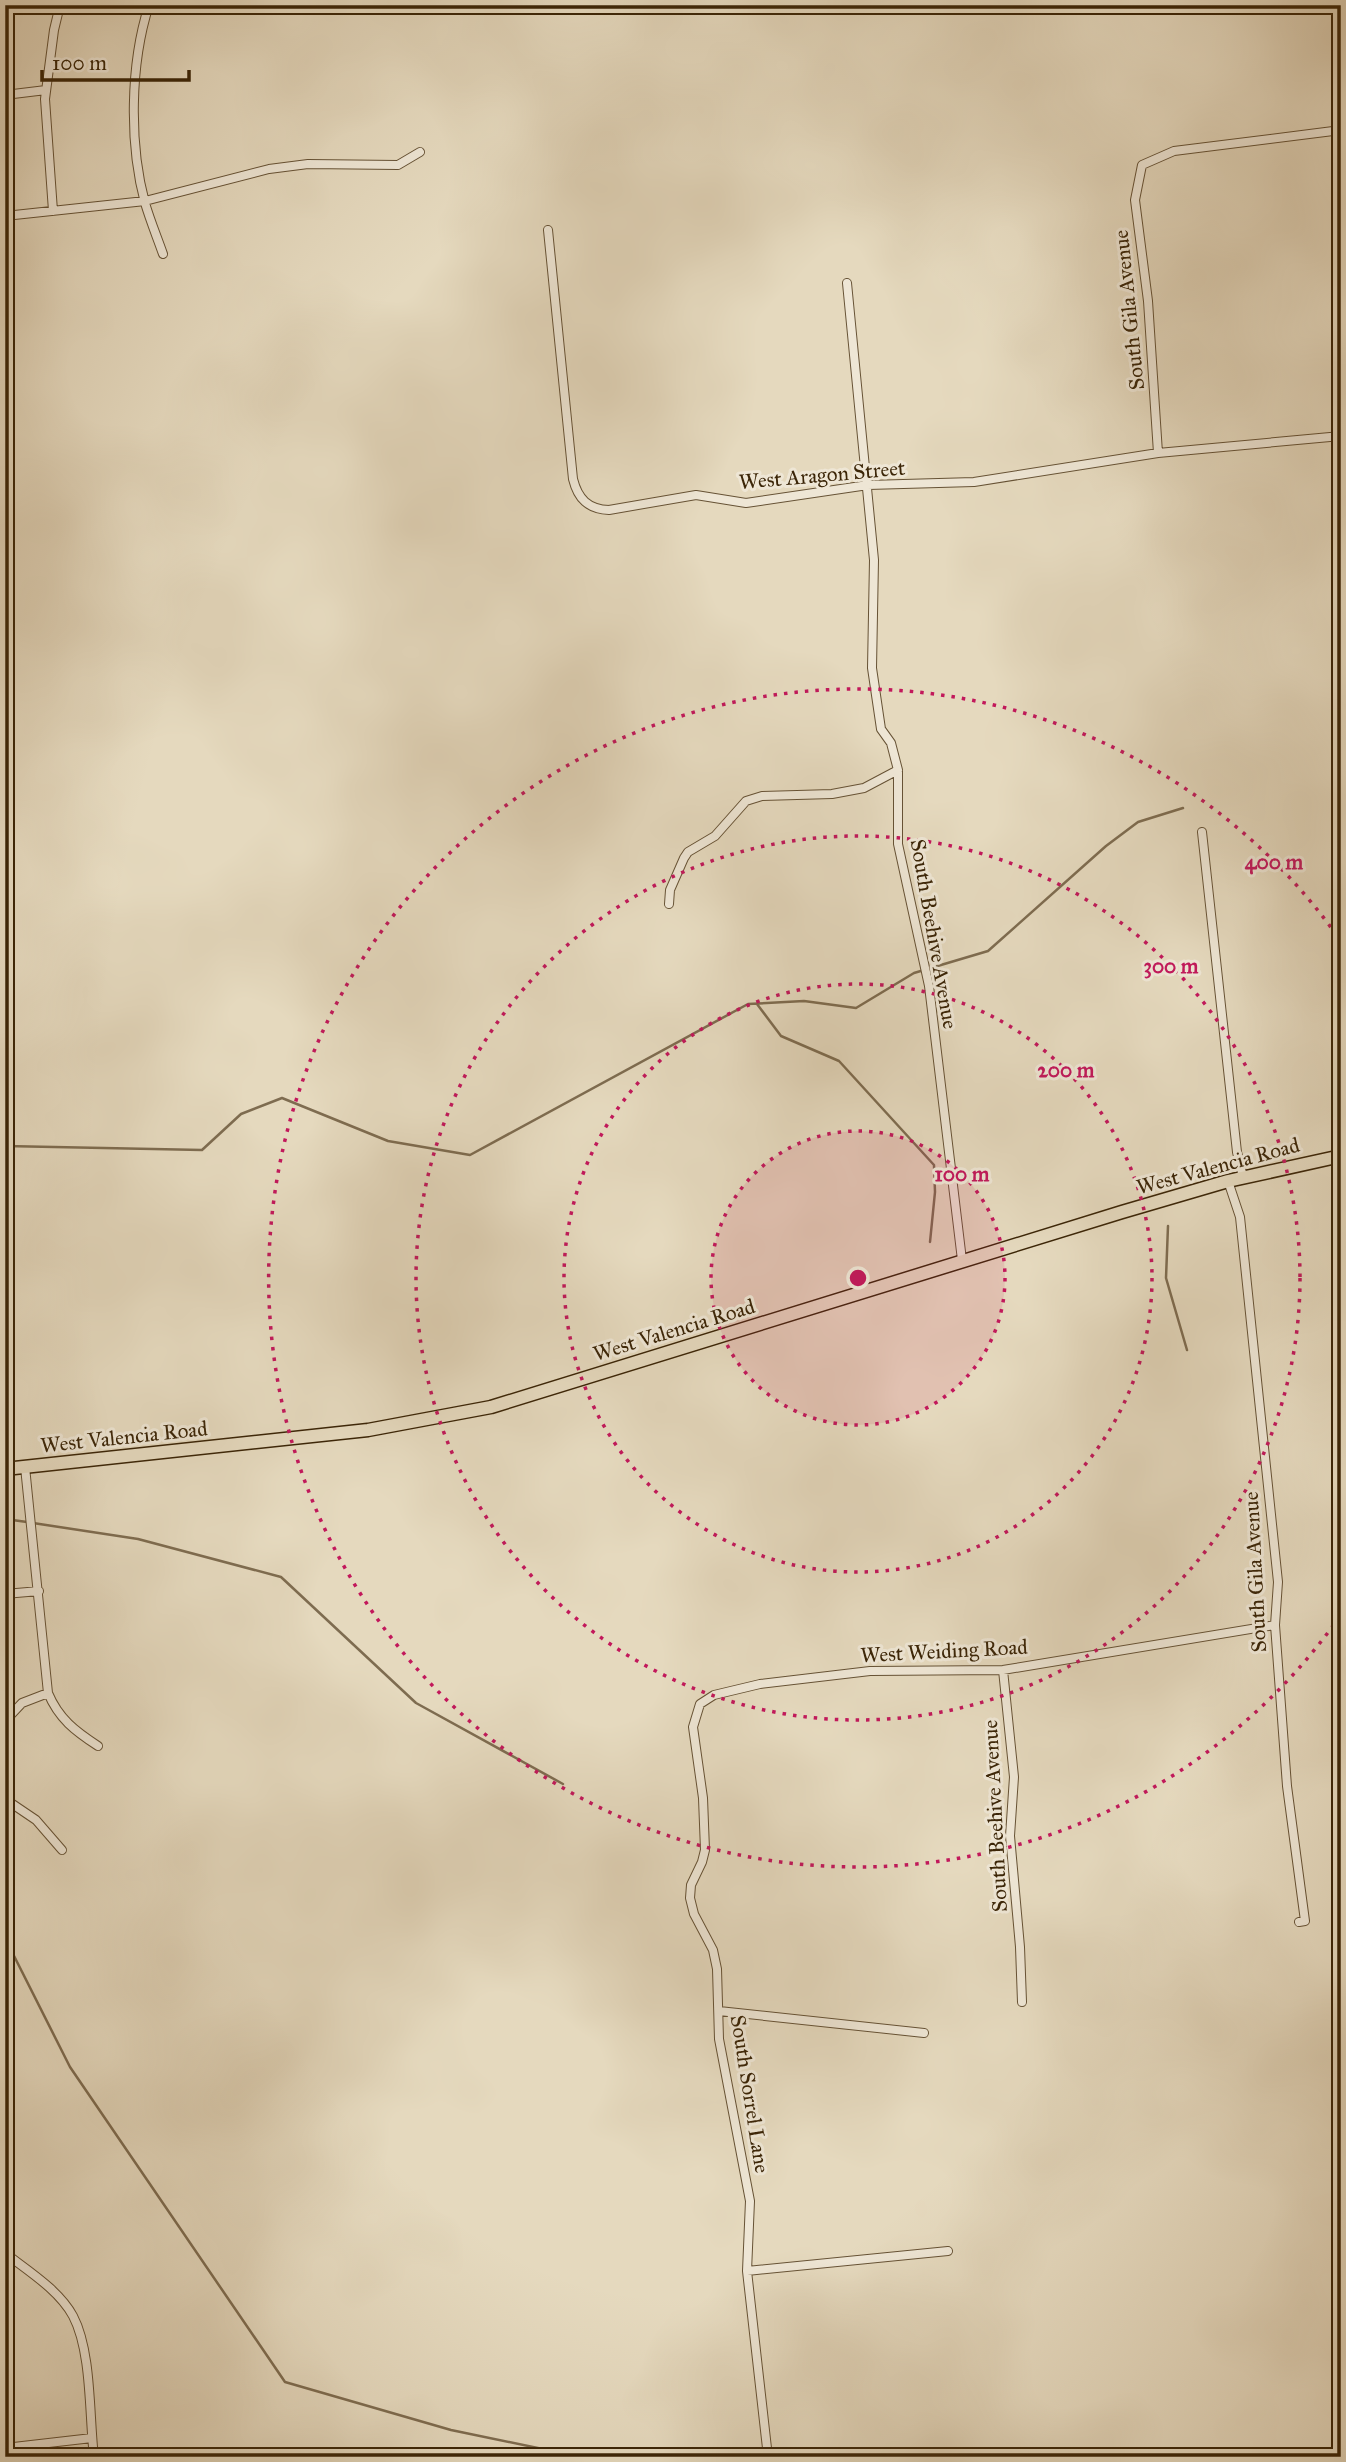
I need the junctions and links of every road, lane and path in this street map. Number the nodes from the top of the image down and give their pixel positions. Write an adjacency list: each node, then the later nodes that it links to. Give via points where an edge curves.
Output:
1 (60, 5): 3 (street)
2 (149, 5): 7 (street, via 135,99 135,137)
3 (46, 90): 4 (street); 8 (street)
4 (5, 95)
5 (1341, 130): 14 (street, South Gila Avenue, via 1174,151 1142,165 1135,200 1150,326)
6 (419, 152): 7 (street, via 398,165 308,164 269,169)
7 (145, 201): 8 (street); 11 (street)
8 (53, 211): 9 (street)
9 (5, 216)
10 (548, 230): 15 (street, West Aragon Street, via 573,479 576,494 586,503 609,510 696,495 746,503)
11 (163, 254)
12 (846, 283): 15 (street, South Beehive Avenue)
13 (1341, 436): 14 (street, West Aragon Street)
14 (1158, 453): 15 (street, West Aragon Street, via 974,482)
15 (868, 485): 16 (street, South Beehive Avenue, via 874,560 872,667 881,729 891,743)
16 (898, 770): 18 (street, via 864,788 746,801 715,836 688,852 670,890); 22 (street, South Beehive Avenue, via 898,844 929,986)
17 (1202, 832): 20 (street)
18 (669, 904)
19 (1341, 1156): 20 (main road, West Valencia Road)
20 (1243, 1177): 21 (main road, West Valencia Road)
21 (1228, 1181): 22 (main road, West Valencia Road); 27 (street, South Gila Avenue, via 1240,1217 1255,1354 1278,1582)
22 (962, 1260): 23 (main road, West Valencia Road, via 491,1407 395,1426)
23 (25, 1467): 24 (main road, West Valencia Road); 25 (street)
24 (5, 1469)
25 (39, 1591): 26 (street); 29 (street)
26 (5, 1594)
27 (1275, 1625): 28 (street, West Weiding Road); 35 (street, South Gila Avenue)
28 (1003, 1670): 30 (street, West Weiding Road, via 855,1673 730,1690); 36 (street, South Beehive Avenue, via 1014,1777 1010,1836)
29 (48, 1693): 31 (street, via 22,1703); 32 (street, via 68,1726)
30 (700, 1704): 37 (street, South Sorrel Lane, via 693,1727 705,1850 690,1898 713,1950)
31 (5, 1721)
32 (98, 1746)
33 (5, 1799): 34 (street, via 36,1820)
34 (62, 1850)
35 (1302, 1921)
36 (1022, 2002)
37 (719, 2011): 38 (street); 41 (street, South Sorrel Lane, via 719,2039 750,2201)
38 (925, 2033)
39 (948, 2251): 41 (street)
40 (5, 2253): 42 (street, via 47,2286 72,2315 83,2346)
41 (747, 2272): 45 (street, South Sorrel Lane)
42 (92, 2438): 43 (street); 44 (street)
43 (5, 2448)
44 (94, 2457)
45 (768, 2457)

